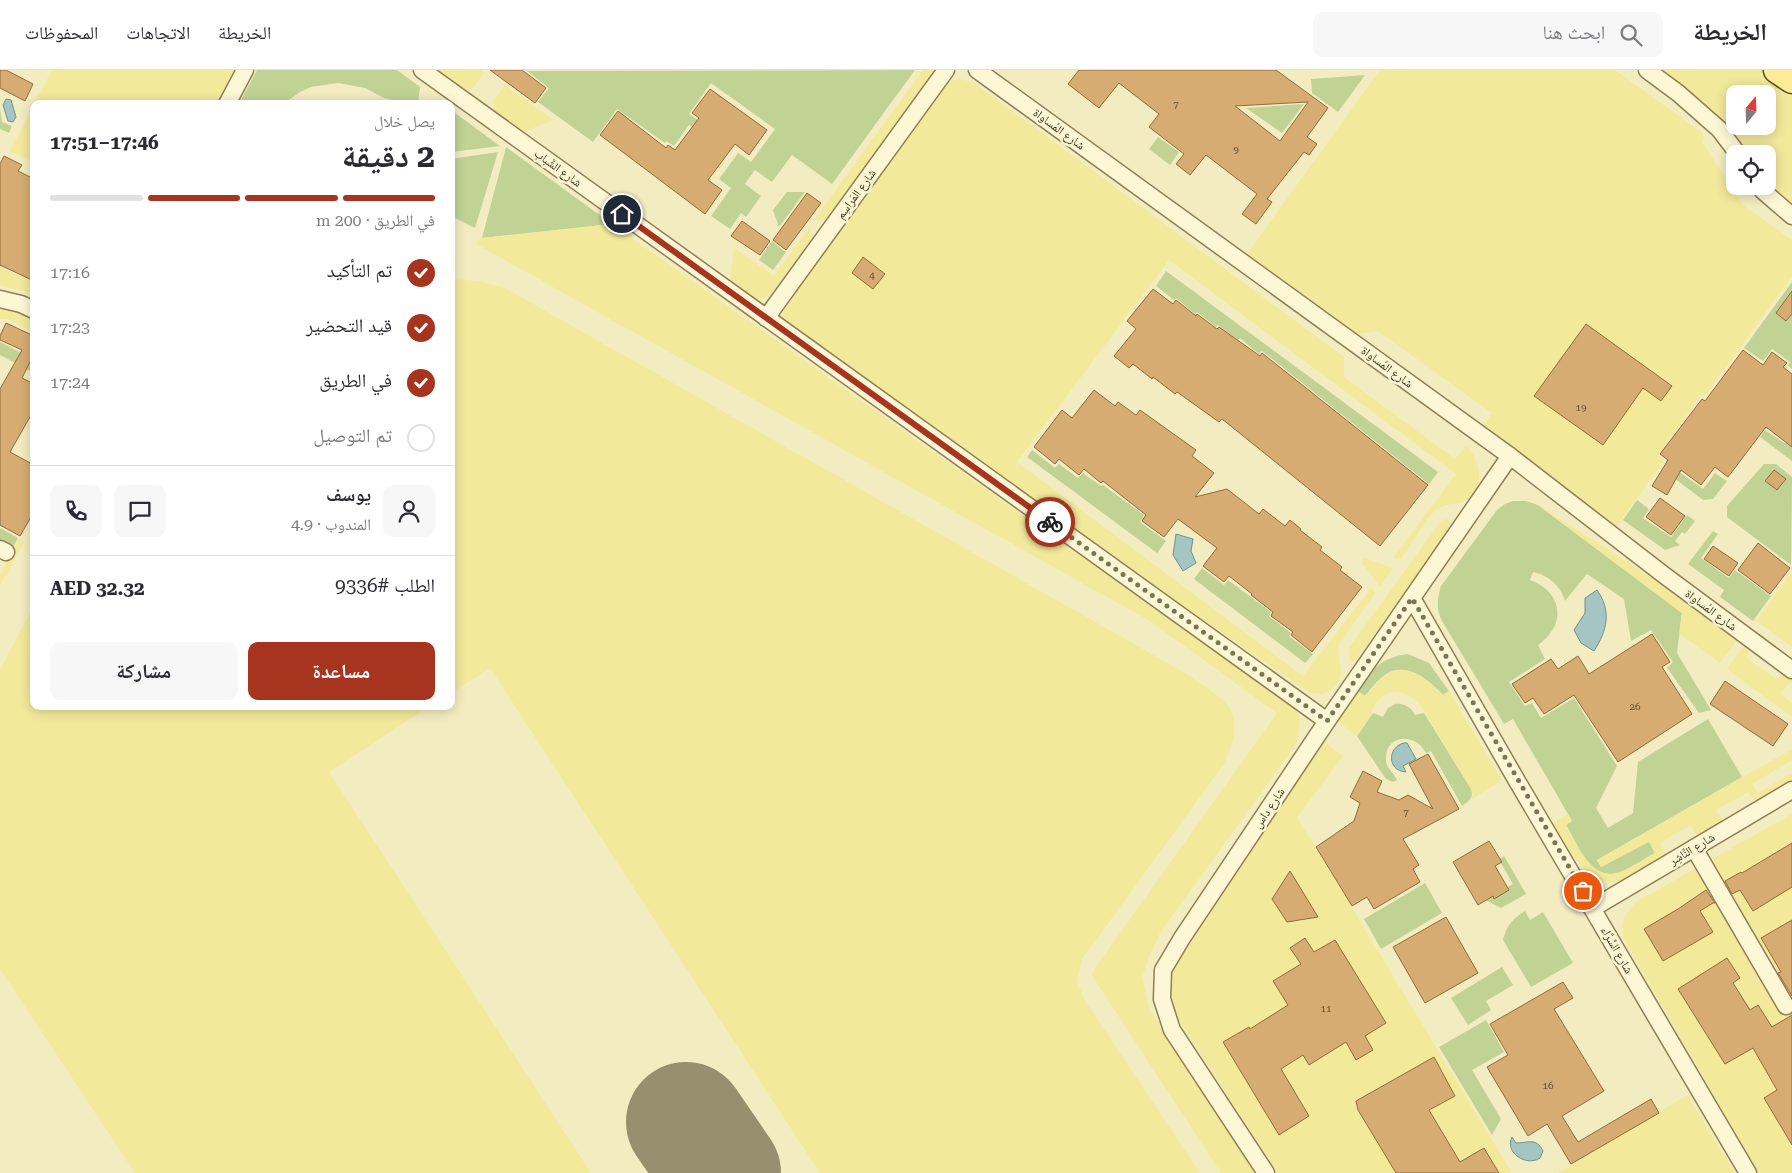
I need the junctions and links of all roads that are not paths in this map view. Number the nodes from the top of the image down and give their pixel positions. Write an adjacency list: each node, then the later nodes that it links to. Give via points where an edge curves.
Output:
1 (245, 70): 8 (street)
2 (422, 70): 14 (street, شارع الشَّباب)
3 (946, 70): 14 (street, شارع المَراسِم)
4 (977, 70): 15 (street, شارع المُساواة)
5 (1647, 70): 9 (street, via 1719,128)
6 (1777, 70): 7 (main road)
7 (1792, 80)
8 (229, 100)
9 (1731, 145)
10 (1768, 195): 11 (street)
11 (1792, 216)
12 (0, 299): 13 (street)
13 (30, 308)
14 (766, 318): 18 (street, شارع الشَّباب)
15 (1510, 456): 16 (street, شارع داس); 17 (street, شارع المُساواة)
16 (1412, 598): 18 (street, شارع داس); 21 (street, شارع السَّرَّاء)
17 (1792, 670)
18 (1327, 721): 23 (street, شارع داس, via 1163,970 1162,999 1172,1030)
19 (1792, 790): 20 (street, شارع النَّاشِر)
20 (1694, 848): 21 (street, شارع النَّاشِر); 22 (street)
21 (1593, 908): 24 (street, شارع السَّرَّاء)
22 (1786, 1006)
23 (1266, 1173)
24 (1748, 1173)

